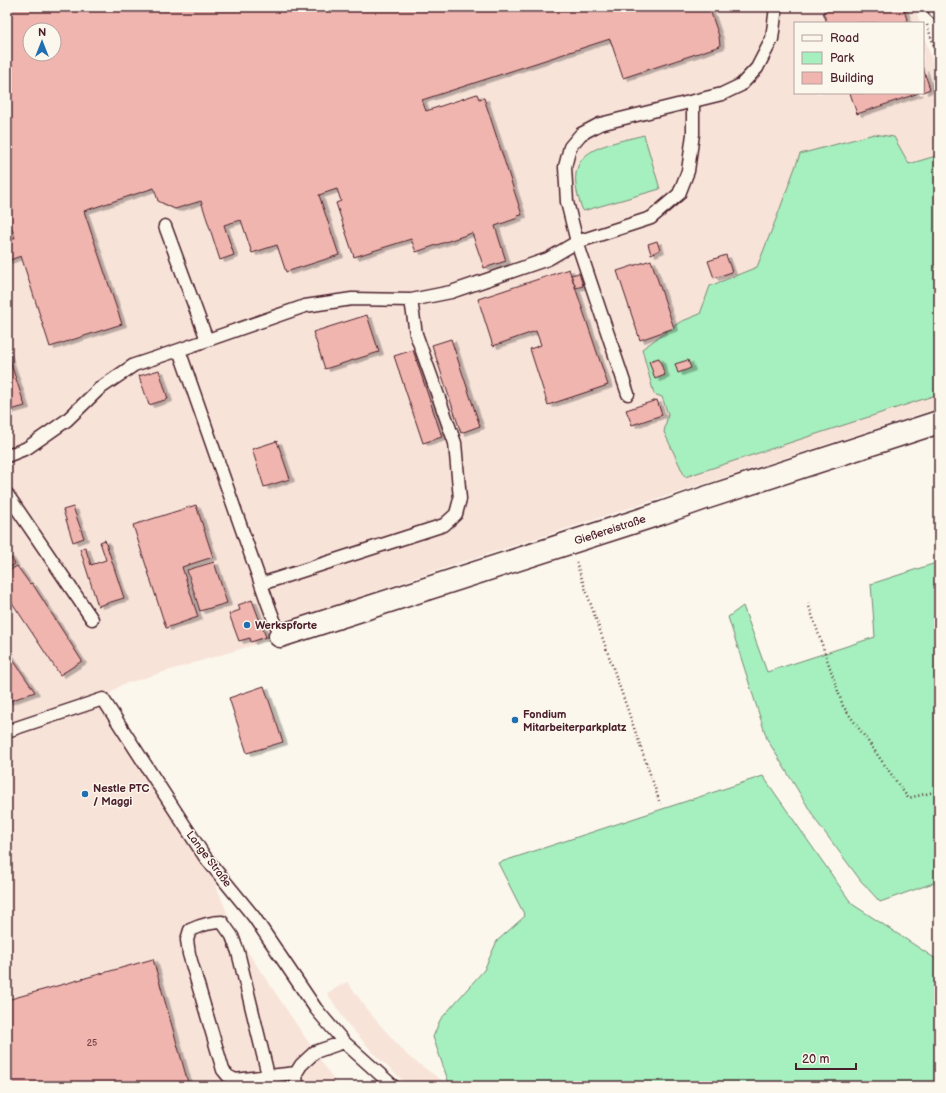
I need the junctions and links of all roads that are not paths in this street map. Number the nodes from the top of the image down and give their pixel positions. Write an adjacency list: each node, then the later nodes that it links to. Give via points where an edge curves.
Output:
1 (776, 7): 2 (lane, via 772,39 757,68 741,85 722,94)
2 (693, 101): 4 (lane, via 693,134 688,171 679,194 650,218); 4 (lane, via 600,124 581,134 570,147 564,167 567,202)
3 (165, 226): 6 (lane)
4 (577, 242): 5 (lane, via 548,259 451,292); 8 (lane)
5 (411, 300): 6 (lane, via 352,299 305,306); 12 (lane, via 416,334 455,443 460,499 456,514 444,525)
6 (207, 340): 7 (lane)
7 (179, 350): 10 (lane, via 134,365 99,389 67,420 27,448); 12 (lane)
8 (628, 394)
9 (939, 422): 14 (street, Gießereistraße)
10 (7, 456)
11 (7, 494): 13 (lane)
12 (261, 584): 14 (lane)
13 (92, 619)
14 (280, 636)
15 (7, 731): 16 (lane, Lange Straße, via 103,699 205,857 254,917 316,1009)
16 (344, 1042): 17 (lane, via 315,1052 301,1064); 20 (lane, Lange Straße)
17 (296, 1073): 18 (lane); 19 (lane)
18 (268, 1075): 18 (lane, via 235,1080 223,1070 189,954 187,940 190,930 200,925 222,922 232,936)
19 (297, 1086)
20 (393, 1086)

